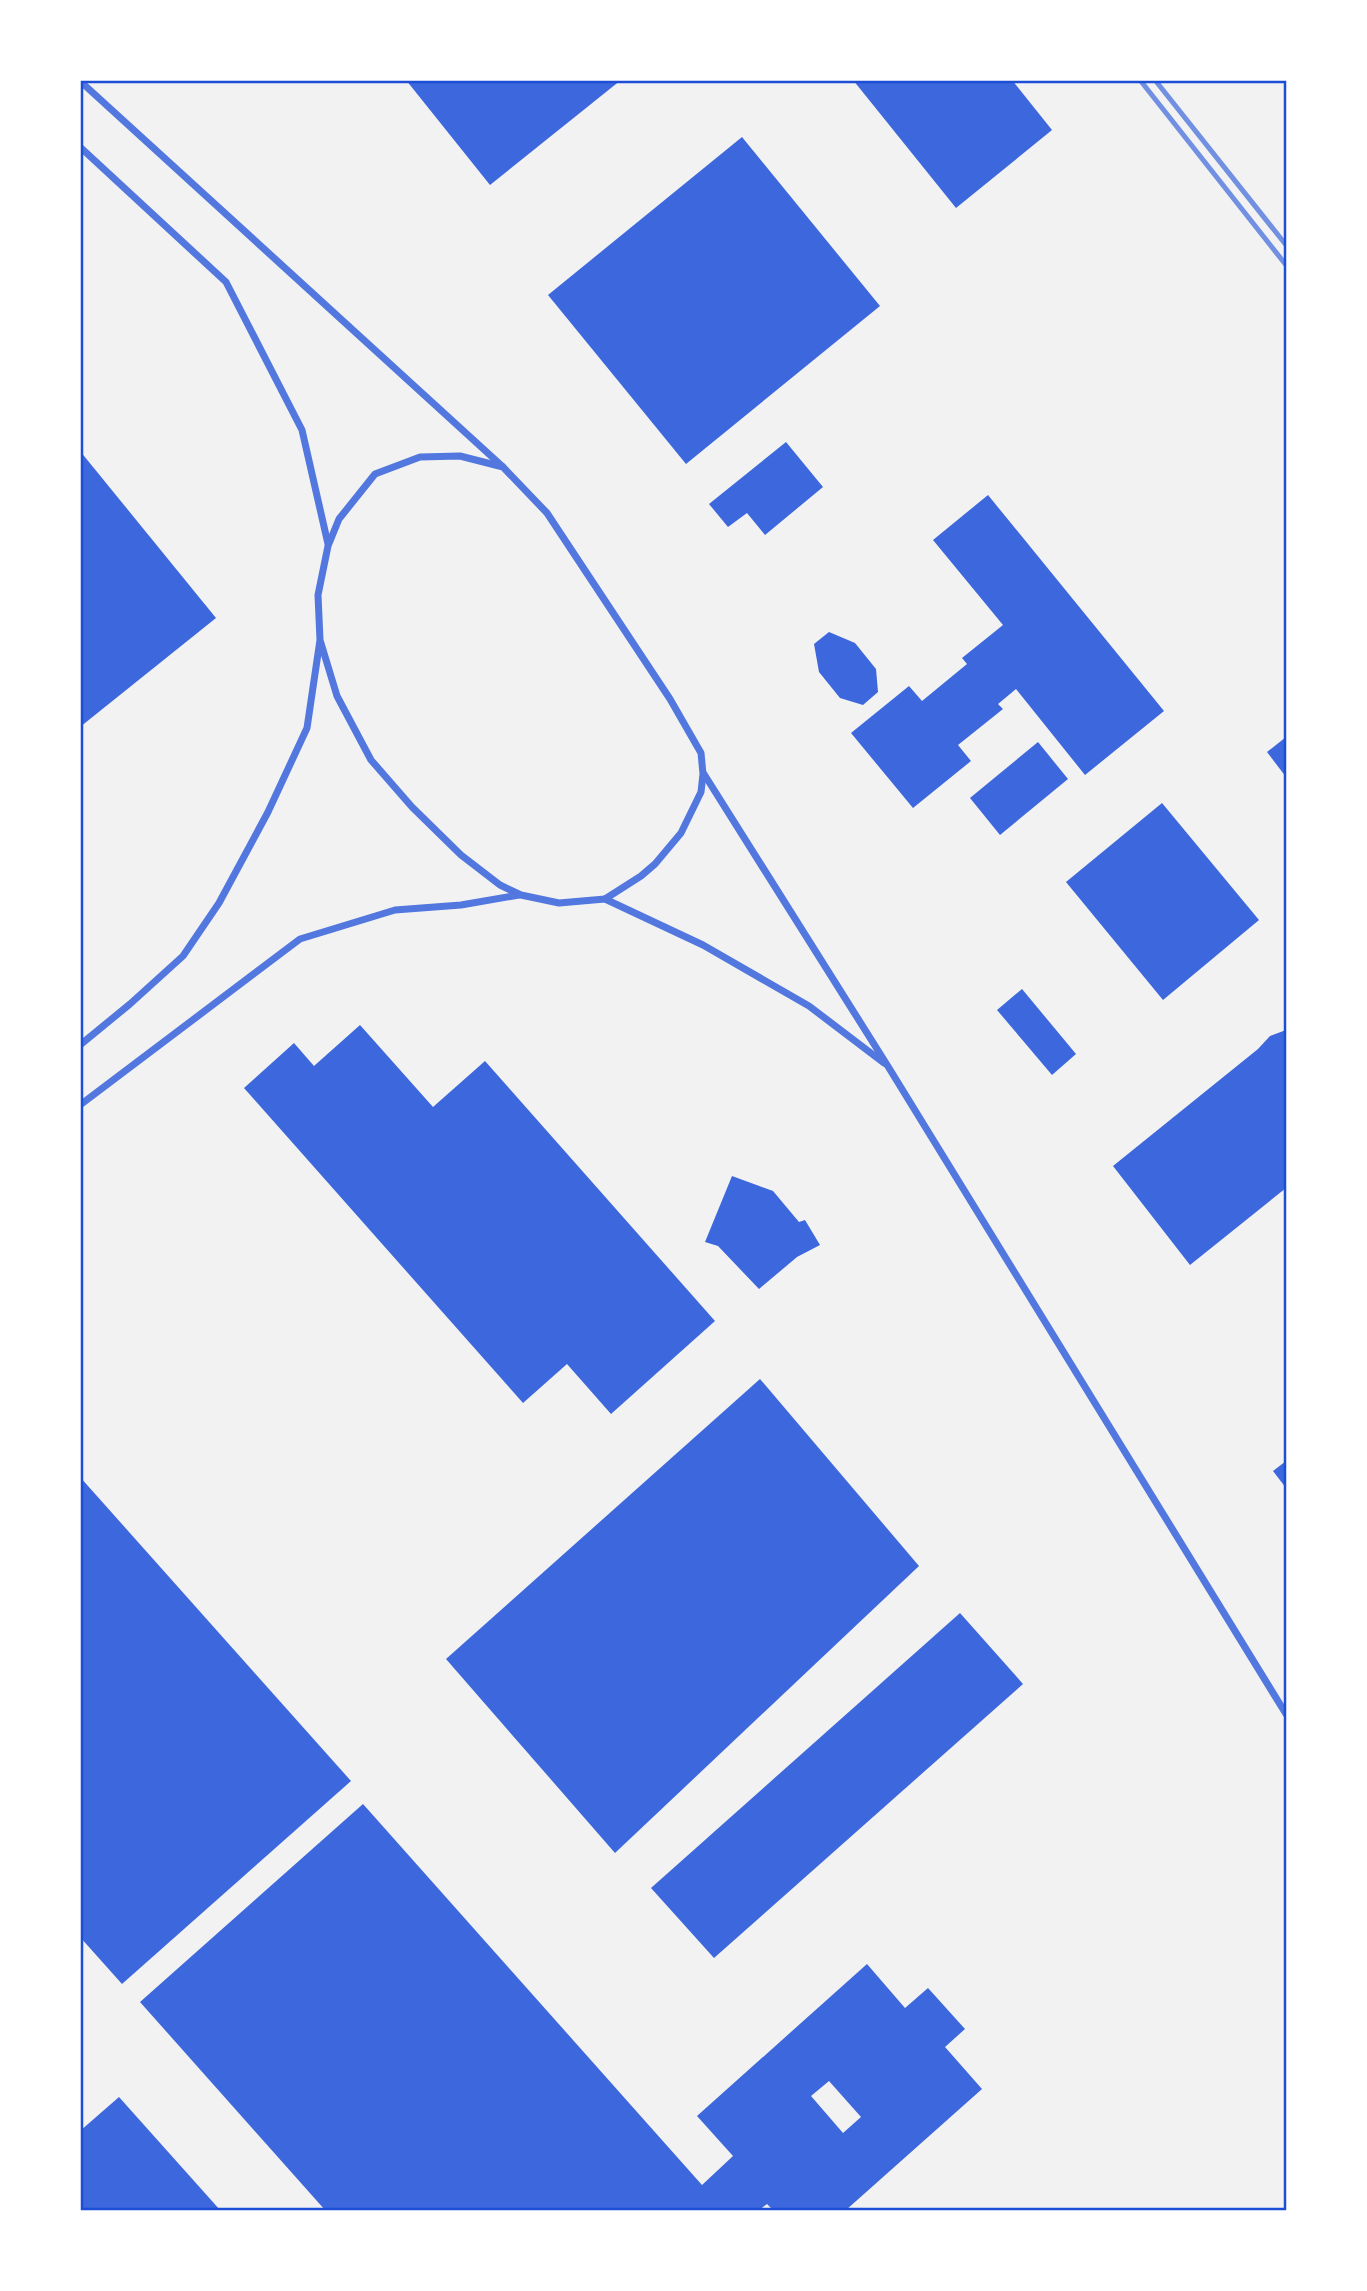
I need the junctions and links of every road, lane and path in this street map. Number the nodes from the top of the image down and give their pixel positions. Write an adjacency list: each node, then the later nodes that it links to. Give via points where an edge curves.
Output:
1 (80, 81): 3 (street)
2 (80, 147): 4 (street, via 226,282 302,430)
3 (503, 467): 4 (street, via 460,456 420,457 376,474 339,519); 6 (street, via 547,513 670,699 701,753)
4 (328, 546): 5 (street, via 318,595)
5 (320, 640): 7 (street, via 337,696 371,760 461,855 500,886); 9 (street, via 307,728 268,813 219,902 183,956)
6 (703, 774): 8 (street, via 701,792 681,833 648,870); 10 (street)
7 (521, 895): 8 (street, via 559,903); 11 (street, via 395,911 300,939)
8 (605, 900): 10 (street, via 703,945 808,1006)
9 (80, 1045)
10 (889, 1068): 12 (street)
11 (80, 1105)
12 (1286, 1714)

